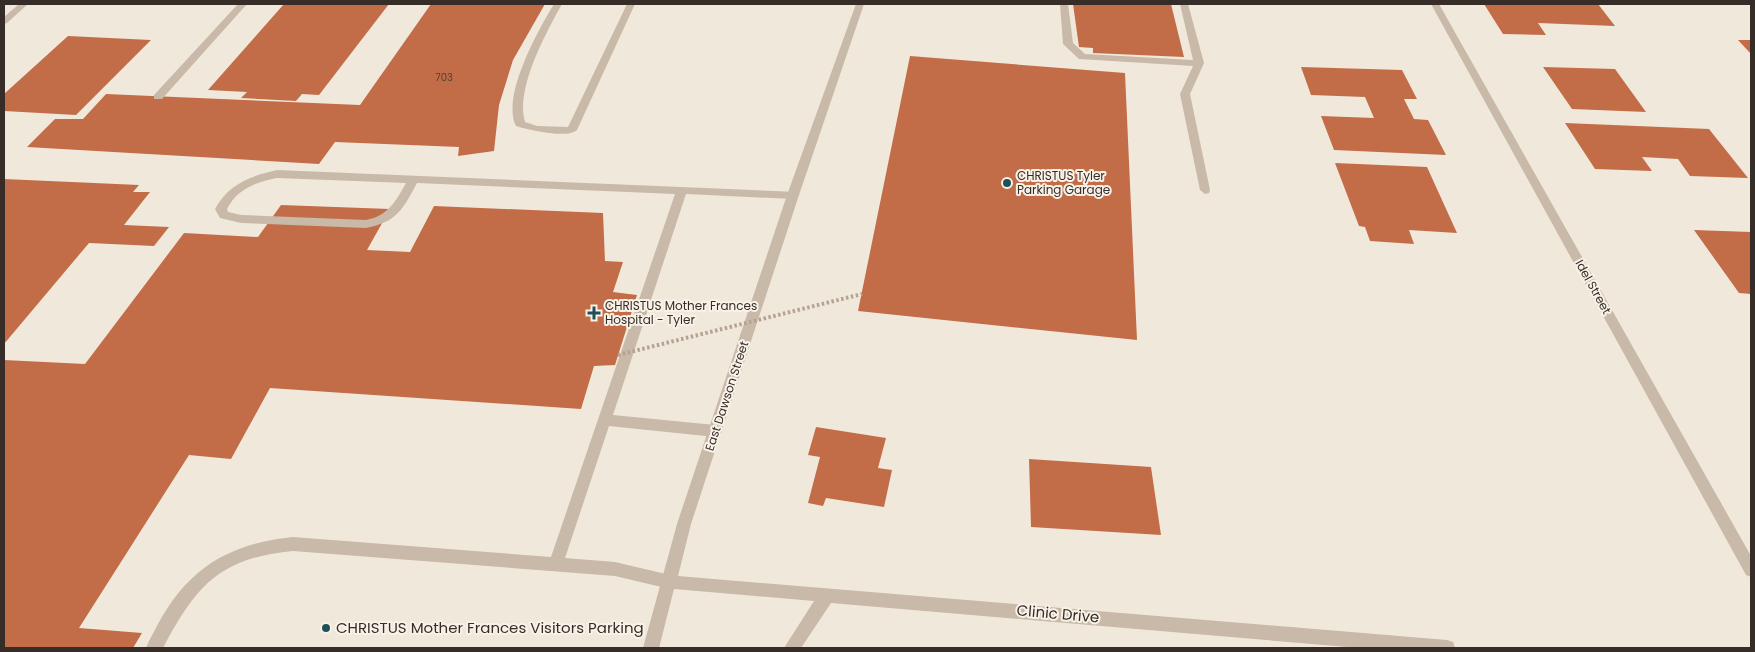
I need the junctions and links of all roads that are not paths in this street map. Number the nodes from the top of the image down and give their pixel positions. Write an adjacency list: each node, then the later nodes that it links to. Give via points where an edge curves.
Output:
1 (24, 4): 9 (street)
2 (243, 4): 11 (street)
3 (558, 4): 4 (street, via 531,57 515,113 520,124 537,129 572,130)
4 (631, 4)
5 (860, 4): 15 (street, East Dawson Street)
6 (1064, 4): 10 (street, via 1068,44 1082,57)
7 (1184, 4): 10 (street)
8 (1435, 4): 19 (street, Idel Street)
9 (4, 21)
10 (1199, 62): 14 (street, via 1185,94)
11 (158, 96)
12 (414, 179): 12 (street, via 277,174 249,181 230,194 221,209 224,215 240,219 377,223 392,216); 13 (street)
13 (682, 190): 15 (street); 16 (street)
14 (1205, 190)
15 (793, 195): 17 (street, East Dawson Street)
16 (605, 420): 17 (street); 18 (street)
17 (715, 431): 20 (street, East Dawson Street, via 684,524)
18 (556, 564): 20 (street, Clinic Drive, via 615,569); 22 (street, Clinic Drive, via 276,545 240,555 208,574 185,595)
19 (1751, 570)
20 (670, 582): 21 (street, Clinic Drive); 23 (street, East Dawson Street)
21 (828, 594): 24 (street); 25 (street, Clinic Drive)
22 (154, 648)
23 (651, 648)
24 (792, 648)
25 (1447, 648)

